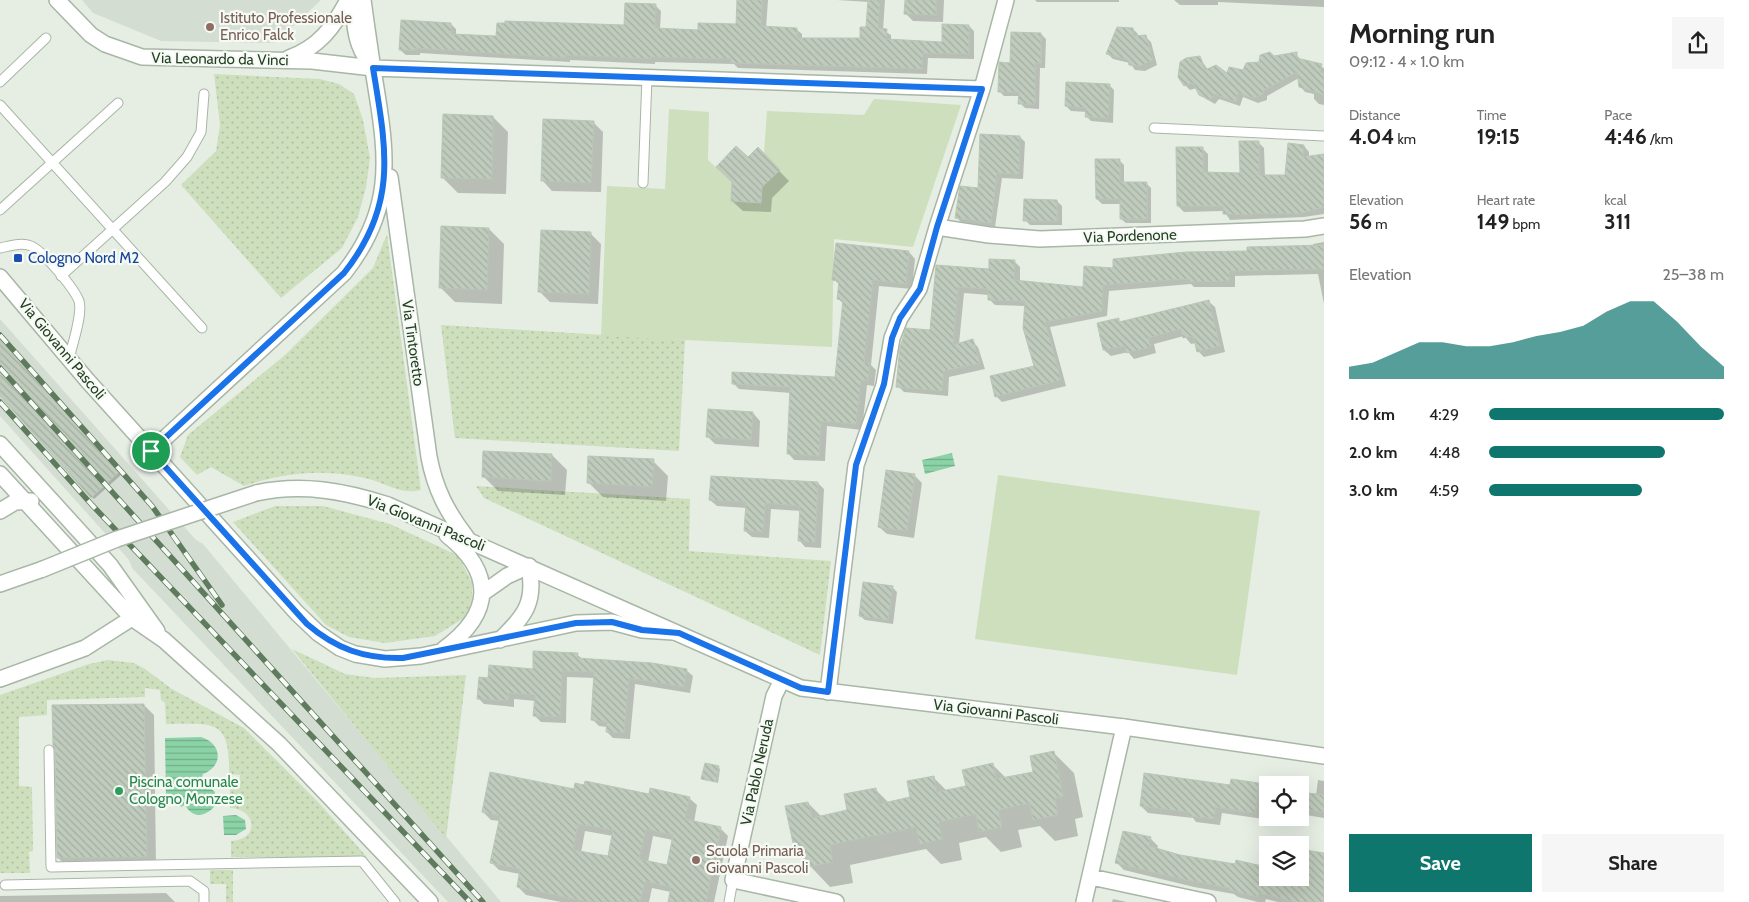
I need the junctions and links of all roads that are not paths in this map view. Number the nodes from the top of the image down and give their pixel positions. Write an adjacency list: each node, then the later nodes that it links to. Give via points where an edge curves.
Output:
1 (57, 0): 7 (street, Via Leonardo da Vinci, via 91,36 142,57)
2 (348, 0): 7 (street, via 339,17 307,51)
3 (355, 0): 8 (street, Via Tintoretto, via 361,50)
4 (363, 0): 8 (street, Via Tintoretto)
5 (1006, 0): 11 (street)
6 (46, 38): 10 (lane)
7 (282, 60): 8 (street, Via Leonardo da Vinci)
8 (373, 68): 9 (street, Via Leonardo da Vinci); 17 (street, Via Tintoretto)
9 (647, 77): 11 (street, Via Leonardo da Vinci); 19 (lane)
10 (0, 82)
11 (982, 89): 22 (street)
12 (204, 94): 23 (lane, via 201,132 187,157 165,182)
13 (118, 103): 18 (lane)
14 (0, 105): 18 (lane)
15 (1154, 128): 16 (lane)
16 (1324, 136)
17 (384, 139): 30 (street, Via Tintoretto, via 385,176 379,208 354,261); 36 (street, Via Tintoretto, via 434,483 441,500)
18 (52, 163): 20 (lane); 23 (lane)
19 (643, 183)
20 (0, 210)
21 (1324, 226): 22 (street, Via Pordenone, via 1040,239)
22 (937, 227): 48 (street, via 920,289 900,318 892,338 884,384 856,465)
23 (112, 229): 25 (lane); 27 (lane)
24 (0, 248): 25 (lane, via 31,246)
25 (61, 276): 28 (lane, via 79,302)
26 (0, 277): 28 (street, Via Giovanni Pascoli)
27 (202, 328)
28 (69, 359): 30 (street, Via Giovanni Pascoli)
29 (0, 444): 33 (street)
30 (151, 451): 45 (street, Via Giovanni Pascoli, via 297,613 327,641 355,654 385,658)
31 (0, 474): 32 (street)
32 (23, 500): 33 (street); 34 (street); 41 (street)
33 (55, 504): 40 (street, via 110,565)
34 (0, 511)
35 (432, 523): 36 (street, Via Giovanni Pascoli); 38 (street, Via Giovanni Pascoli, bridge, via 347,493 300,487 256,493 108,542); 39 (street, via 473,560)
36 (467, 538): 37 (street, Via Giovanni Pascoli)
37 (529, 566): 39 (street, via 507,576); 42 (street, Via Giovanni Pascoli); 44 (street, via 533,586 529,605 518,622)
38 (0, 584)
39 (483, 593): 45 (street, via 470,626)
40 (135, 601): 41 (street); 43 (street)
41 (132, 618): 43 (street); 46 (street, via 85,648)
42 (679, 633): 44 (street, Via Giovanni Pascoli, via 594,622); 47 (street, Via Giovanni Pascoli)
43 (164, 640): 57 (street, via 279,744)
44 (499, 640): 45 (street, Via Giovanni Pascoli)
45 (439, 653)
46 (0, 679)
47 (782, 680): 48 (street, Via Giovanni Pascoli, via 801,688); 53 (street, Via Pablo Neruda, via 774,696)
48 (828, 692): 49 (street, Via Giovanni Pascoli)
49 (1124, 727): 51 (street, Via Giovanni Pascoli); 52 (street)
50 (49, 750): 56 (lane, via 52,867 362,861)
51 (1324, 756)
52 (1090, 877): 60 (street); 61 (street)
53 (733, 880): 58 (lane); 59 (street)
54 (5, 885): 55 (lane, via 190,881 204,891)
55 (204, 902)
56 (395, 902)
57 (430, 902)
58 (729, 902)
59 (836, 902)
60 (1084, 902)
61 (1208, 902)

